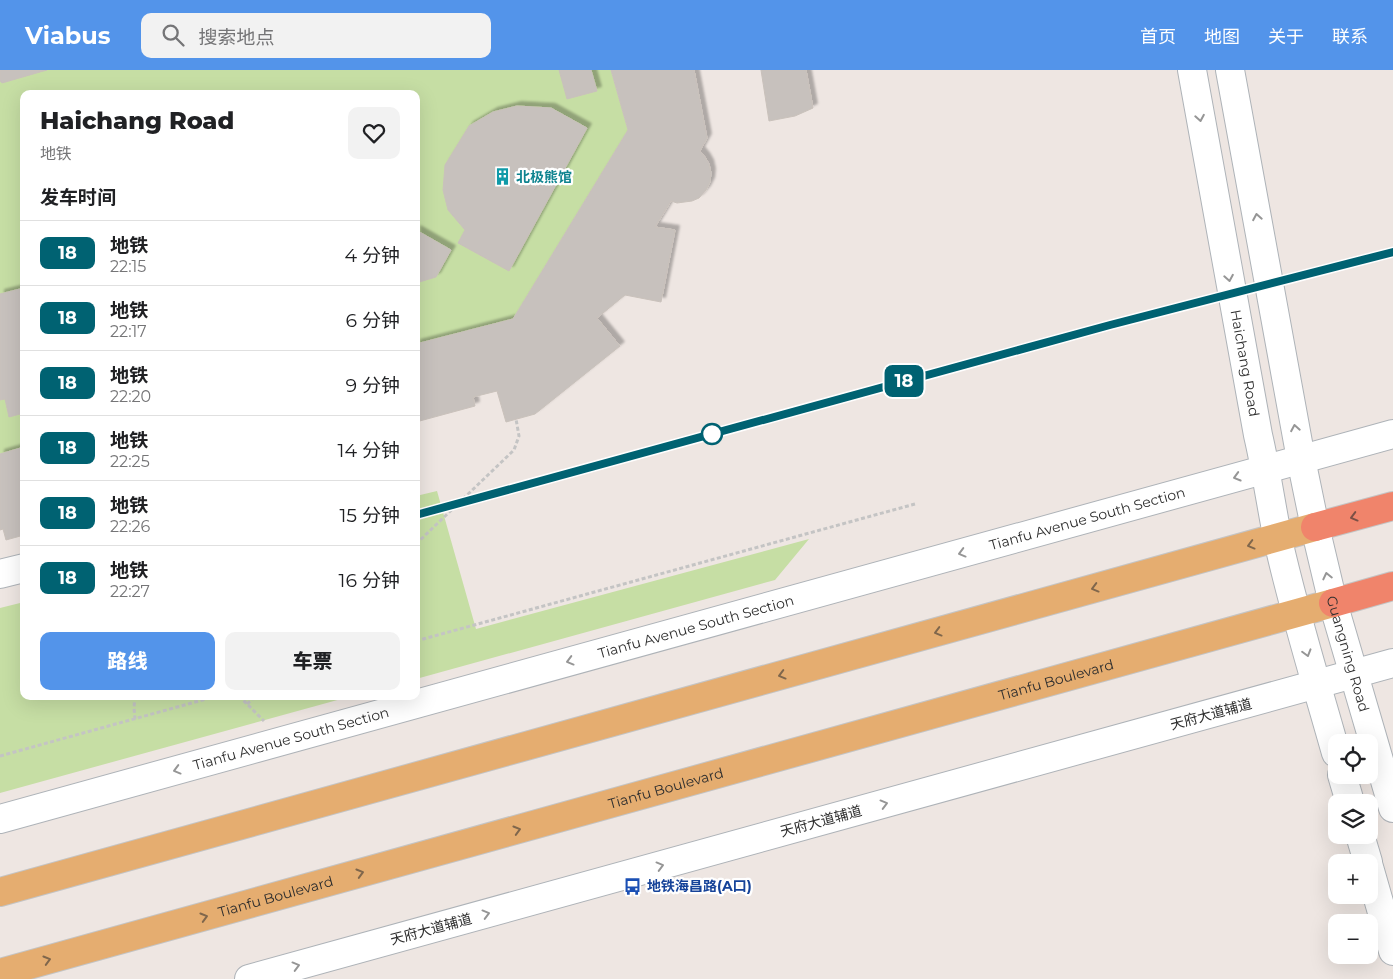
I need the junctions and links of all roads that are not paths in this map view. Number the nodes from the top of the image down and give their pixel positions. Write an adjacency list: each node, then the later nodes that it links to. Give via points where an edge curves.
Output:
1 (1192, 70): 5 (street, Haichang Road, one-way to 5)
2 (1230, 70): 4 (street, one-way to 2)
3 (1393, 434): 4 (street, Tianfu Avenue South Section)
4 (1301, 459): 5 (street, Tianfu Avenue South Section); 7 (street)
5 (1266, 469): 8 (street, Haichang Road); 19 (street, Tianfu Avenue South Section, one-way to 19)
6 (1393, 506): 7 (highway, one-way to 7)
7 (1315, 528): 8 (main road); 12 (street, Guangning Road, one-way to 7)
8 (1278, 538): 13 (street); 20 (main road, one-way to 20)
9 (20, 569): 10 (street)
10 (0, 574)
11 (1393, 586): 12 (highway)
12 (1333, 603): 13 (main road, Tianfu Boulevard); 15 (street, Guangning Road)
13 (1296, 613): 16 (street, one-way to 16); 23 (main road, Tianfu Boulevard, one-way to 13)
14 (1393, 663): 15 (street, 天府大道辅道)
15 (1354, 674): 16 (street, 天府大道辅道); 18 (street, Guangning Road)
16 (1316, 685): 17 (street); 24 (street, 天府大道辅道, one-way to 16)
17 (1330, 734)
18 (1393, 808)
19 (0, 819)
20 (0, 892)
21 (1378, 898): 22 (street)
22 (1393, 951)
23 (0, 973)
24 (249, 979)

